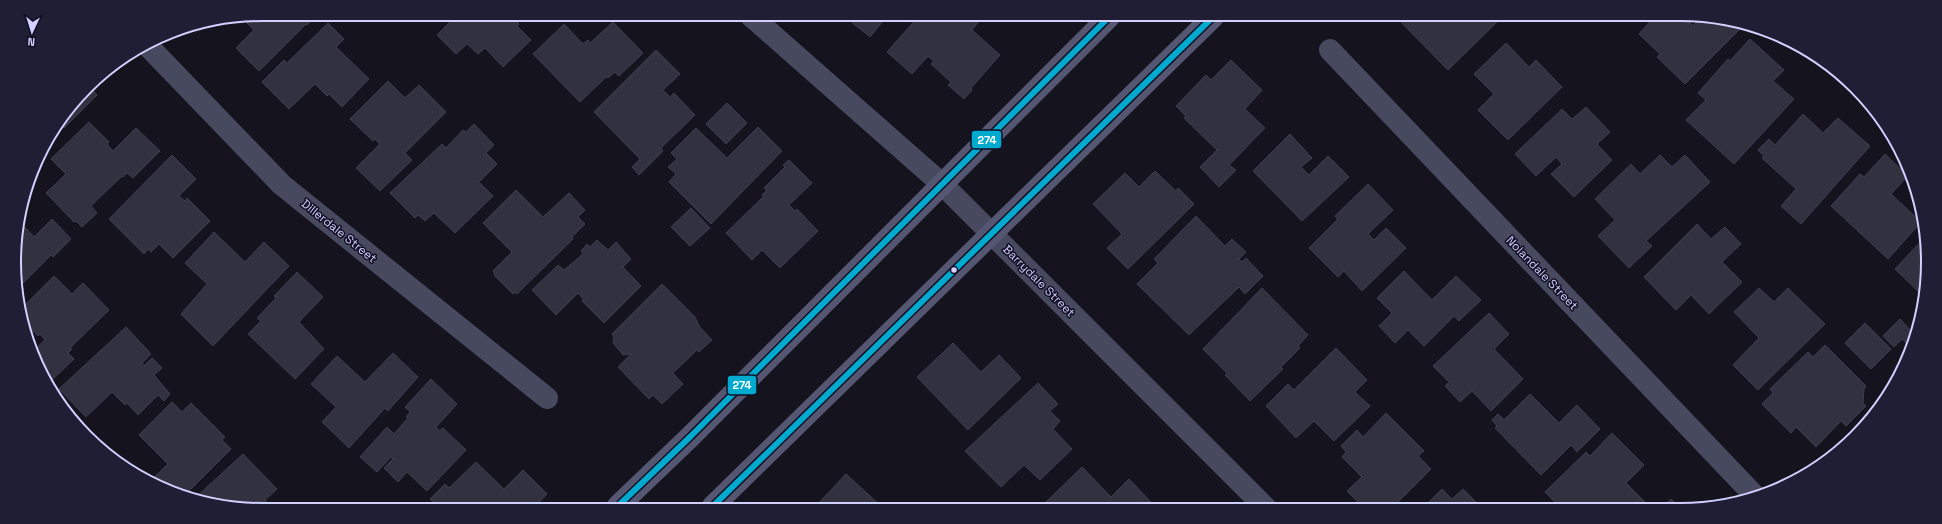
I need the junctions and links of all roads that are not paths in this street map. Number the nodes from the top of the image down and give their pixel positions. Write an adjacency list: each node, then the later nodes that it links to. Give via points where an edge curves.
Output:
1 (757, 21): 6 (street, Barrydale Street)
2 (1105, 21): 6 (main road)
3 (1208, 21): 7 (main road)
4 (150, 48): 8 (street, Dillerdale Street, via 282,185)
5 (1330, 50): 9 (street, Nolandale Street)
6 (942, 185): 7 (street, Barrydale Street); 10 (main road)
7 (991, 233): 11 (main road); 12 (street, Barrydale Street)
8 (547, 398)
9 (1751, 492)
10 (621, 503)
11 (716, 503)
12 (1261, 503)

